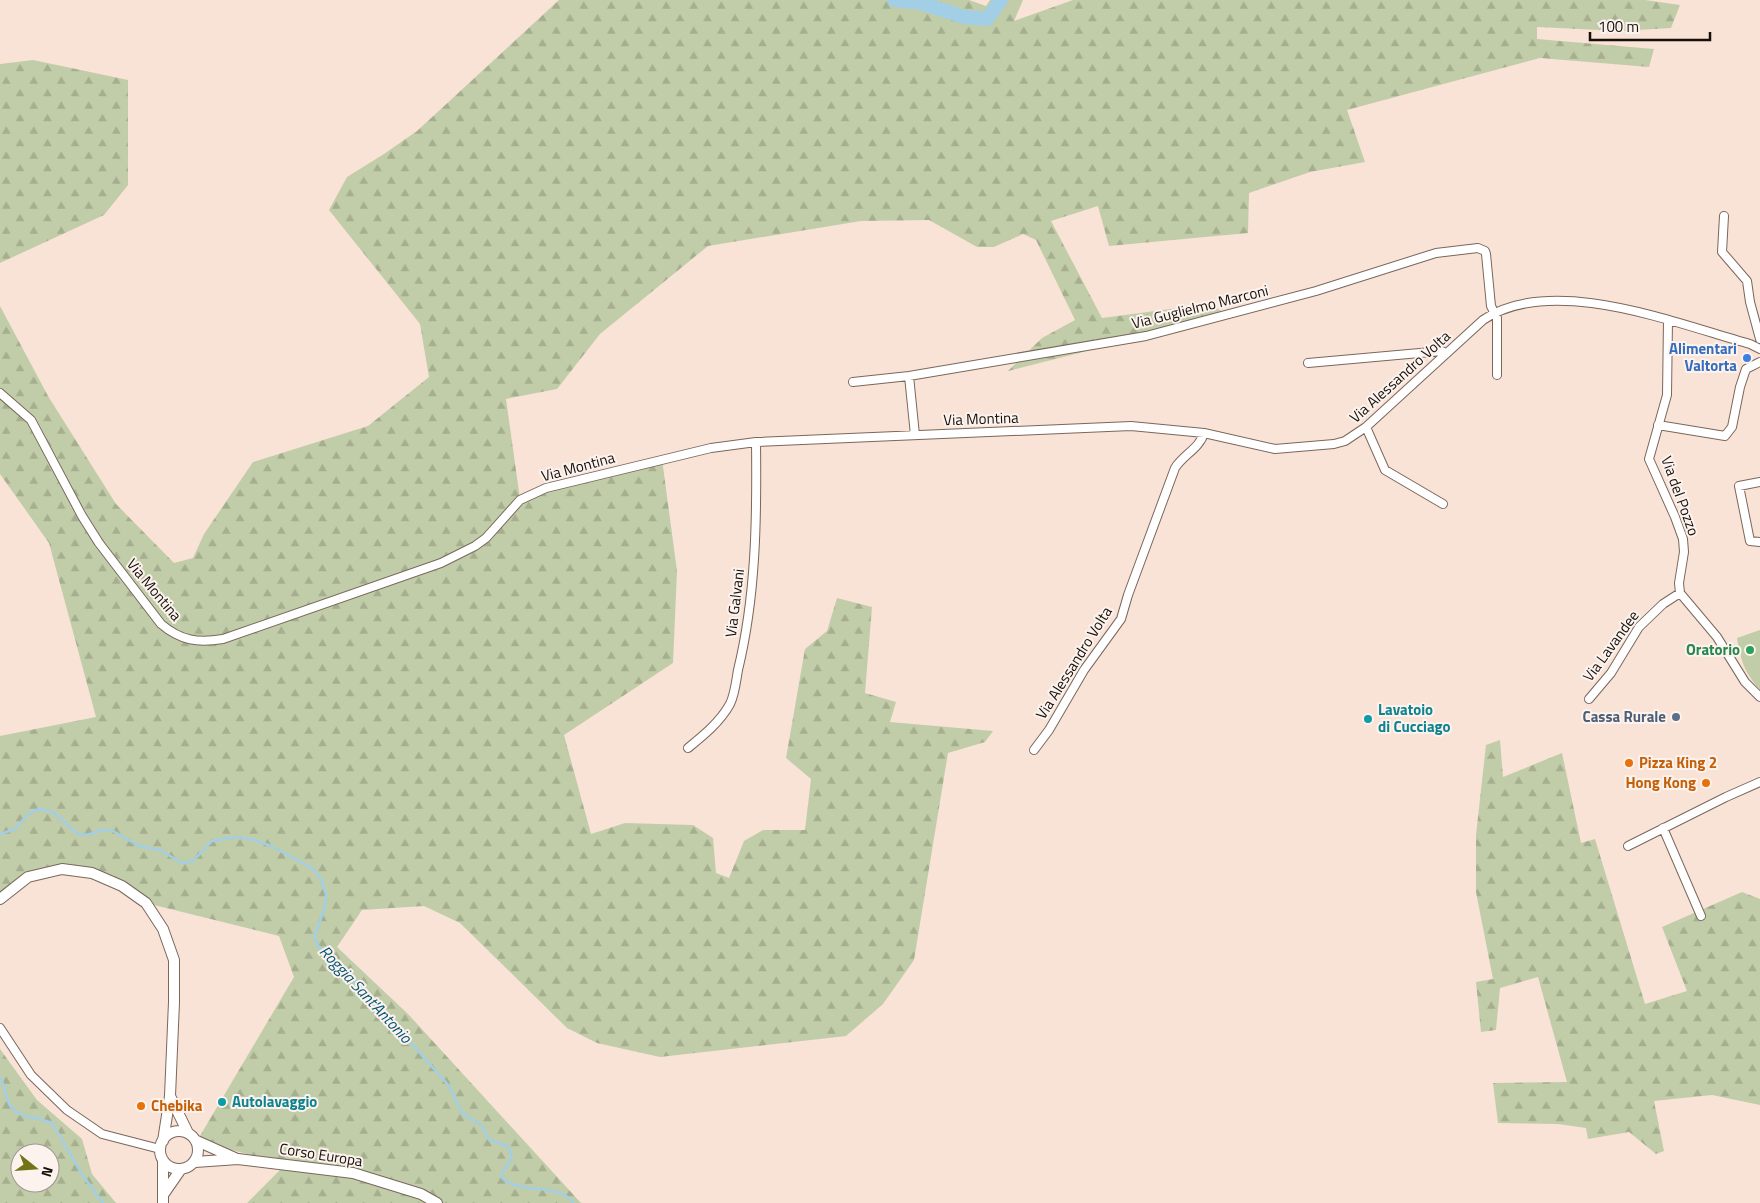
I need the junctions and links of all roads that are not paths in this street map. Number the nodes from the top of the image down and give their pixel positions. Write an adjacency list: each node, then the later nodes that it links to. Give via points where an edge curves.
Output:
1 (1724, 216): 4 (street, via 1722,252 1747,281)
2 (1494, 313): 3 (street, Via Alessandro Volta, via 1514,306 1566,300); 6 (street, Via Alessandro Volta); 9 (street, via 1497,318); 10 (street, Via Guglielmo Marconi, via 1485,251 1478,248 1436,253 1316,291 1146,336)
3 (1668, 320): 5 (street, Via Alessandro Volta); 13 (street, Via del Pozzo, via 1667,395)
4 (1760, 339)
5 (1760, 347)
6 (1446, 354): 8 (street, via 1442,350); 14 (street, Via Alessandro Volta)
7 (1760, 362): 13 (street, via 1746,369 1732,427 1725,436)
8 (1308, 363)
9 (1497, 375)
10 (909, 376): 11 (street, Via Guglielmo Marconi); 16 (street)
11 (853, 382)
12 (0, 393): 17 (street, Via Montina, via 31,420 99,543 161,624 181,637 196,641 223,639 441,562 475,546 520,500 546,488 711,448)
13 (1658, 425): 21 (street, Via del Pozzo, via 1649,459 1683,539)
14 (1366, 427): 15 (street, Via Alessandro Volta, via 1340,443 1275,449); 19 (street, via 1385,470)
15 (1204, 434): 16 (street, Via Montina, via 1131,426); 25 (street, Via Alessandro Volta, via 1199,444 1175,468 1121,619 1084,670)
16 (915, 435): 17 (street, Via Montina)
17 (756, 442): 24 (street, Via Galvani, via 757,513 742,654 731,702 713,727)
18 (1760, 482): 20 (street, via 1739,486 1750,541)
19 (1443, 504)
20 (1760, 542)
21 (1680, 593): 22 (street, via 1717,637 1745,682); 23 (street, Via Lavandee, via 1639,627 1611,673)
22 (1760, 697)
23 (1589, 699)
24 (688, 748)
25 (1034, 750)
26 (1760, 782): 27 (street)
27 (1663, 828): 28 (street); 30 (street)
28 (1628, 846)
29 (0, 899): 32 (main road, via 28,877 62,869 92,873 122,886 146,903 163,929 174,960)
30 (1701, 916)
31 (0, 1028): 35 (street, via 31,1075 67,1110 102,1134)
32 (170, 1096): 33 (main road); 35 (main road)
33 (188, 1133): 34 (main road); 35 (main road, via 177,1131 168,1134)
34 (197, 1142): 36 (main road); 37 (main road)
35 (162, 1150): 38 (main road, via 171,1167); 39 (main road)
36 (238, 1159): 37 (main road, Corso Europa); 40 (main road, Corso Europa, via 353,1173 422,1194)
37 (195, 1162): 38 (main road)
38 (181, 1169): 39 (main road)
39 (163, 1199)
40 (437, 1203)

